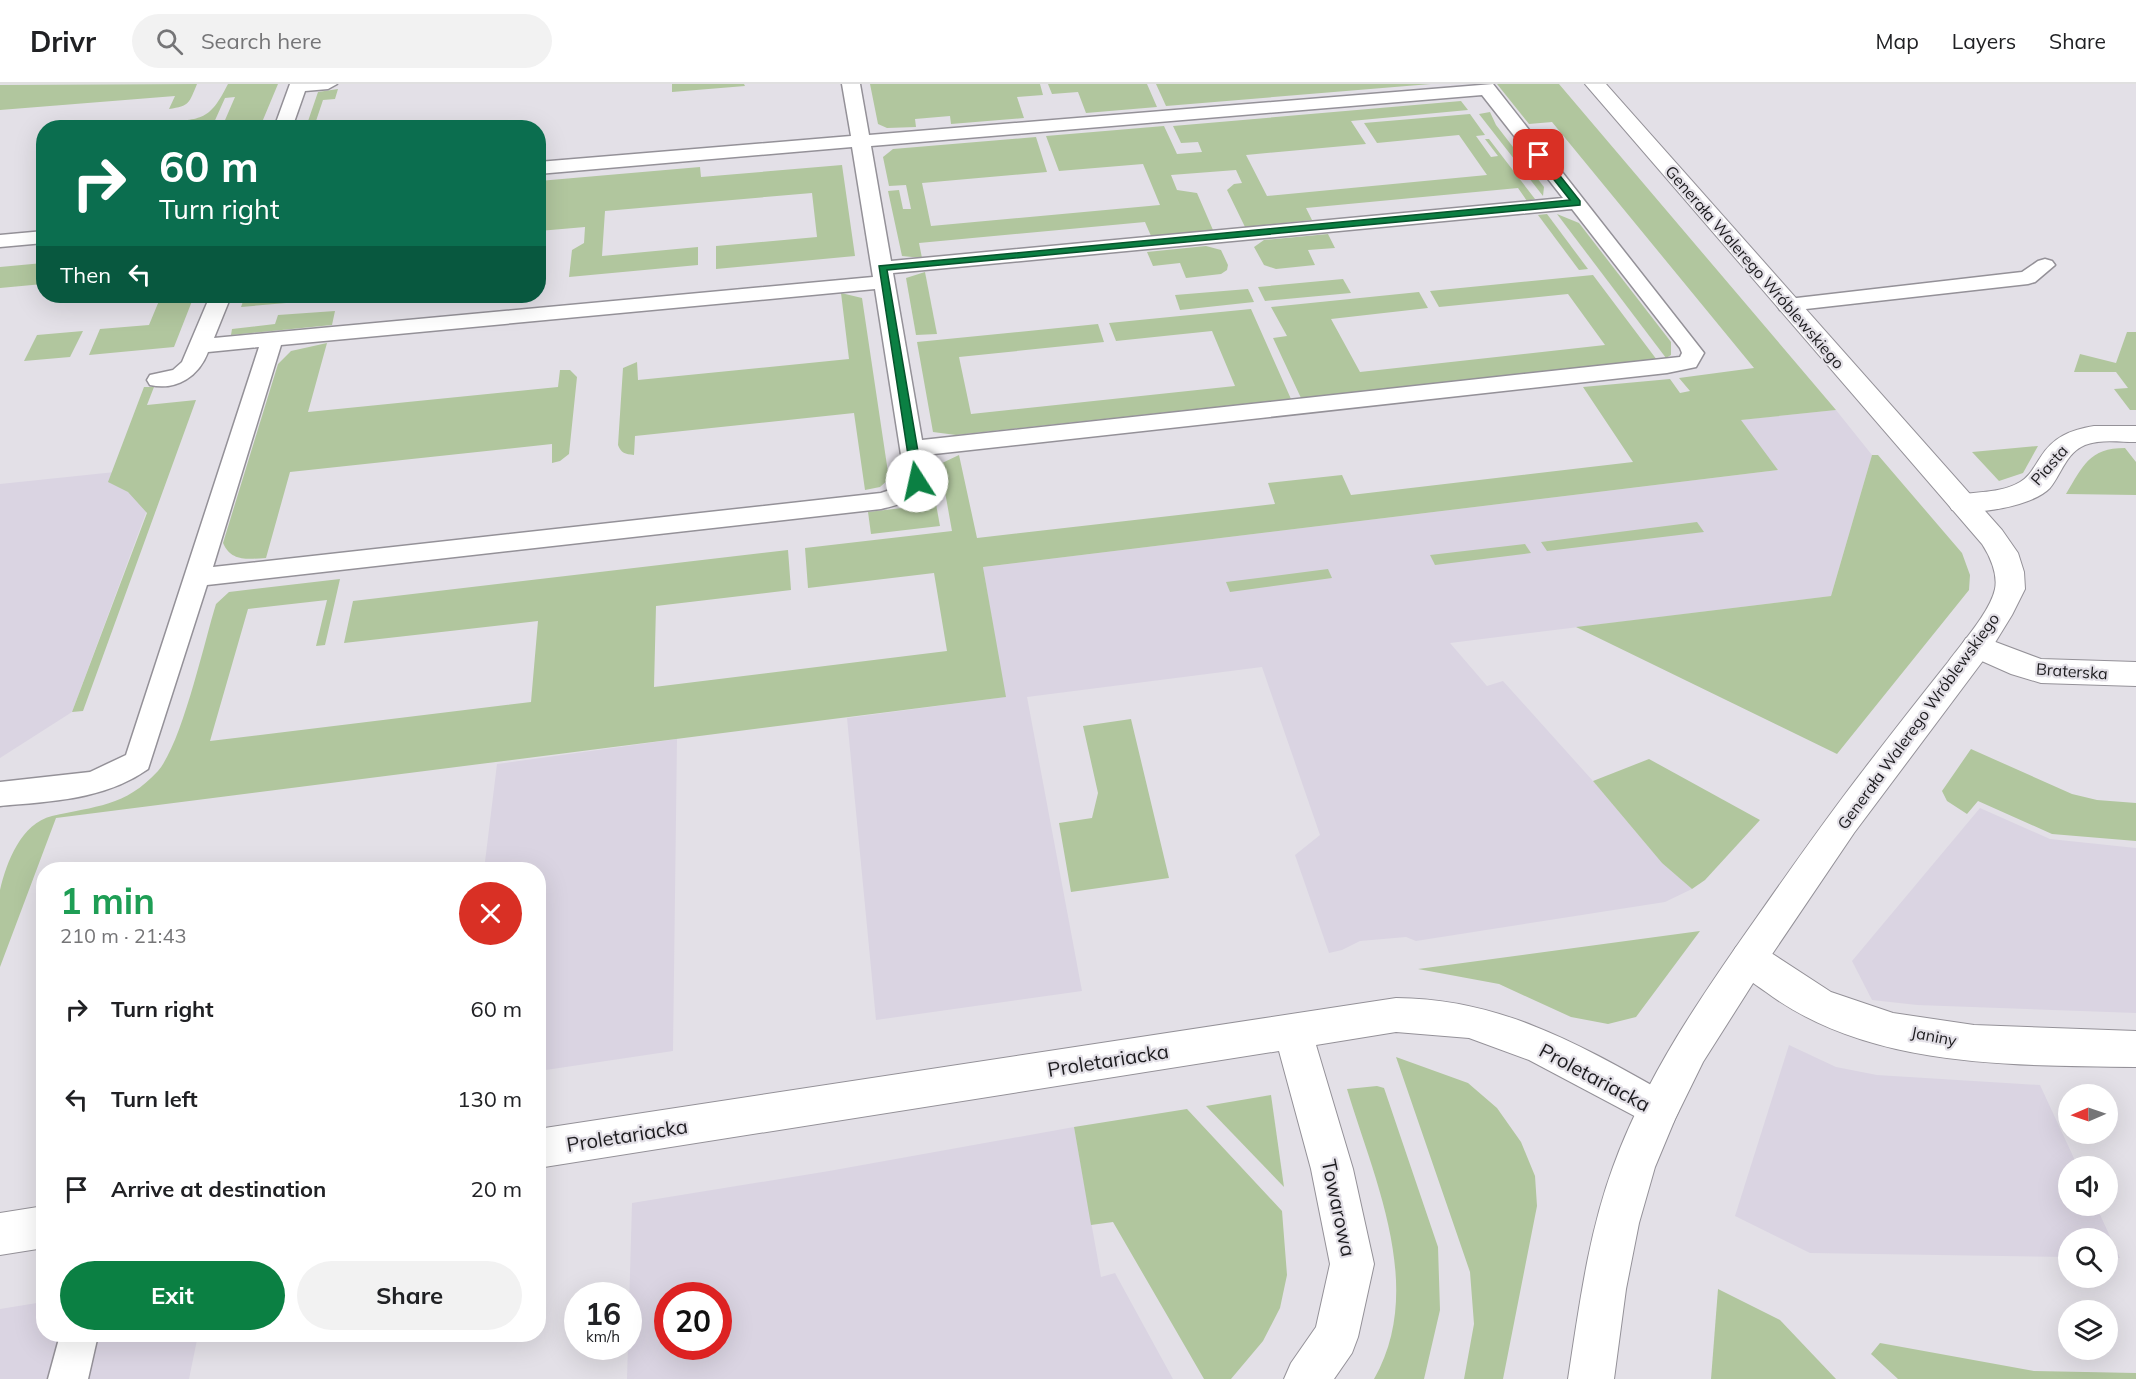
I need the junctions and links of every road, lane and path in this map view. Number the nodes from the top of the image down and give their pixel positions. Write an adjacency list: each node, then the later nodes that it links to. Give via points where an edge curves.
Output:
1 (328, 84): 4 (lane)
2 (851, 84): 7 (lane)
3 (1595, 84): 15 (street, Generała Walerego Wróblewskiego)
4 (299, 85): 6 (lane)
5 (1486, 86): 7 (lane); 9 (lane)
6 (286, 120)
7 (861, 140): 8 (lane); 13 (lane)
8 (546, 167)
9 (1576, 203): 13 (lane); 20 (lane, via 1690,347 1693,353 1688,362)
10 (36, 238): 11 (lane)
11 (0, 241)
12 (2045, 266): 15 (lane, via 2028,278)
13 (883, 275): 16 (lane); 20 (lane)
14 (217, 303): 17 (lane)
15 (1788, 304): 21 (street, Generała Walerego Wróblewskiego)
16 (272, 340): 17 (lane); 22 (lane)
17 (200, 346): 18 (lane, via 182,375)
18 (158, 380)
19 (2136, 434): 21 (street, Piasta, via 2077,437 2064,445 2038,483 2006,497)
20 (912, 449): 22 (lane, via 917,481 901,497 881,501)
21 (1962, 503): 23 (street, Generała Walerego Wróblewskiego, via 1997,545 2009,572 2010,589)
22 (198, 577): 25 (lane, via 138,761 104,782)
23 (1977, 646): 24 (street, Braterska, via 2041,671); 26 (street, Generała Walerego Wróblewskiego, via 1842,823)
24 (2136, 674)
25 (0, 794)
26 (1749, 957): 28 (street, Janiny, via 1818,1004 1913,1033 2015,1047); 29 (street, Generała Walerego Wróblewskiego, via 1689,1050)
27 (1293, 1031): 29 (street, Proletariacka, via 1396,1015 1467,1021 1517,1036); 30 (street, Proletariacka); 35 (street, Towarowa, via 1332,1169 1352,1264 1336,1337)
28 (2136, 1049)
29 (1659, 1110): 36 (street, Generała Walerego Wróblewskiego, via 1634,1167 1618,1222)
30 (546, 1148)
31 (36, 1228): 32 (street)
32 (0, 1234)
33 (77, 1342): 34 (lane)
34 (68, 1379)
35 (1307, 1379)
36 (1591, 1379)

